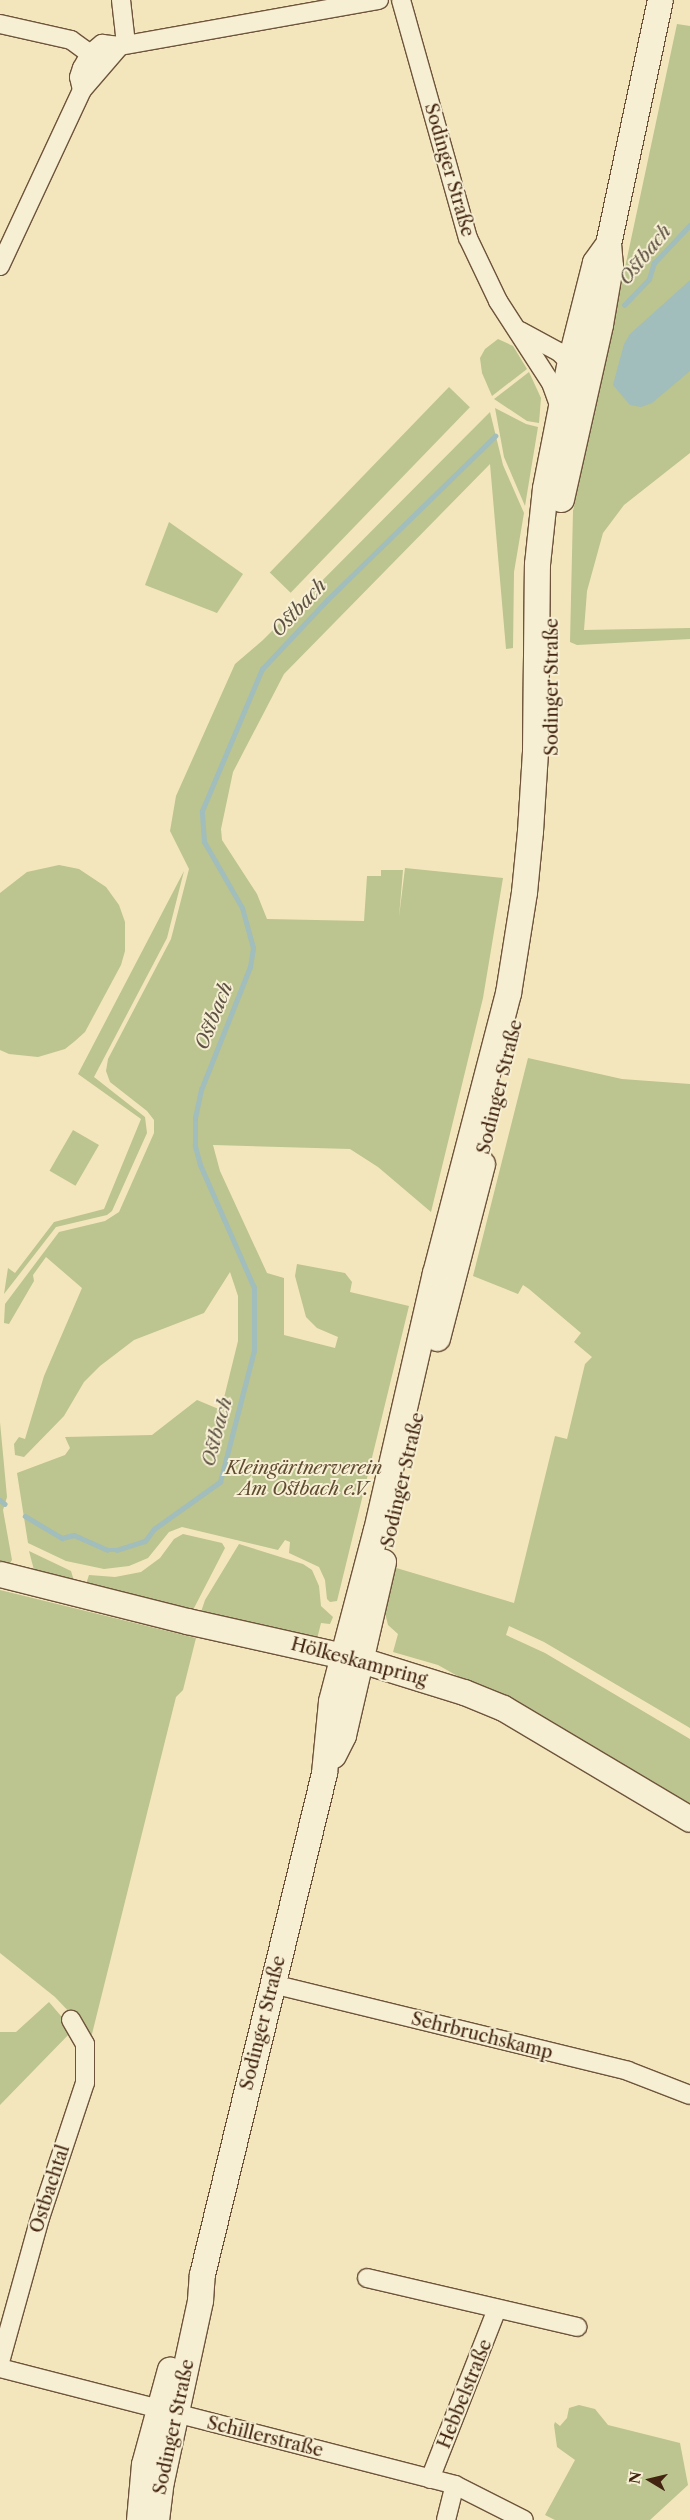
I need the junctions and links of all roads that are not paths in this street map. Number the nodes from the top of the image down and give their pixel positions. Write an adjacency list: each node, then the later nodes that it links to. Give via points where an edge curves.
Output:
1 (121, 0): 6 (street)
2 (380, 0): 6 (street)
3 (401, 0): 11 (street, Sodinger Straße, via 468,238 498,301)
4 (660, 0): 9 (main road, Sodinger Straße)
5 (0, 24): 7 (street, via 71,40)
6 (124, 45): 7 (street, via 102,44); 8 (street)
7 (90, 54): 8 (street, via 79,77)
8 (82, 90): 10 (street)
9 (608, 244): 12 (main road, Sodinger Straße, via 595,262); 13 (main road, Sodinger Straße, via 610,266 605,296)
10 (0, 266)
11 (519, 331): 12 (street, Sodinger Straße); 14 (street, Sodinger Straße, via 551,383)
12 (570, 361): 13 (street, Sodinger Straße); 14 (main road, Sodinger Straße)
13 (584, 385): 16 (main road, Sodinger Straße, via 557,524 552,587 552,758 532,944 508,1059)
14 (560, 409): 16 (main road, Sodinger Straße, via 538,556 535,752 530,831 508,993 435,1274 376,1530)
15 (0, 1574): 16 (main road, Hölkeskampring, via 187,1621)
16 (352, 1657): 17 (main road, Hölkeskampring, via 464,1692 503,1708); 18 (main road, Sodinger Straße, via 343,1734 324,1773)
17 (690, 1819)
18 (272, 1984): 20 (street, Sehrbruchskamp, via 628,2071); 26 (main road, Sodinger Straße, via 202,2274 190,2299)
19 (71, 2020): 24 (street, Ostbachtal, via 85,2044 85,2083 40,2218)
20 (690, 2095)
21 (367, 2278): 22 (street)
22 (497, 2309): 23 (street); 27 (street, Hebbelstraße)
23 (577, 2328)
24 (0, 2362)
25 (0, 2368): 26 (street, Schillerstraße)
26 (167, 2413): 27 (street, Schillerstraße); 29 (main road, Sodinger Straße, via 144,2464); 30 (main road, Sodinger Straße)
27 (430, 2479): 28 (street, Schillerstraße)
28 (455, 2485): 31 (street); 32 (street, Schillerstraße)
29 (139, 2520)
30 (156, 2520)
31 (446, 2520)
32 (524, 2520)

